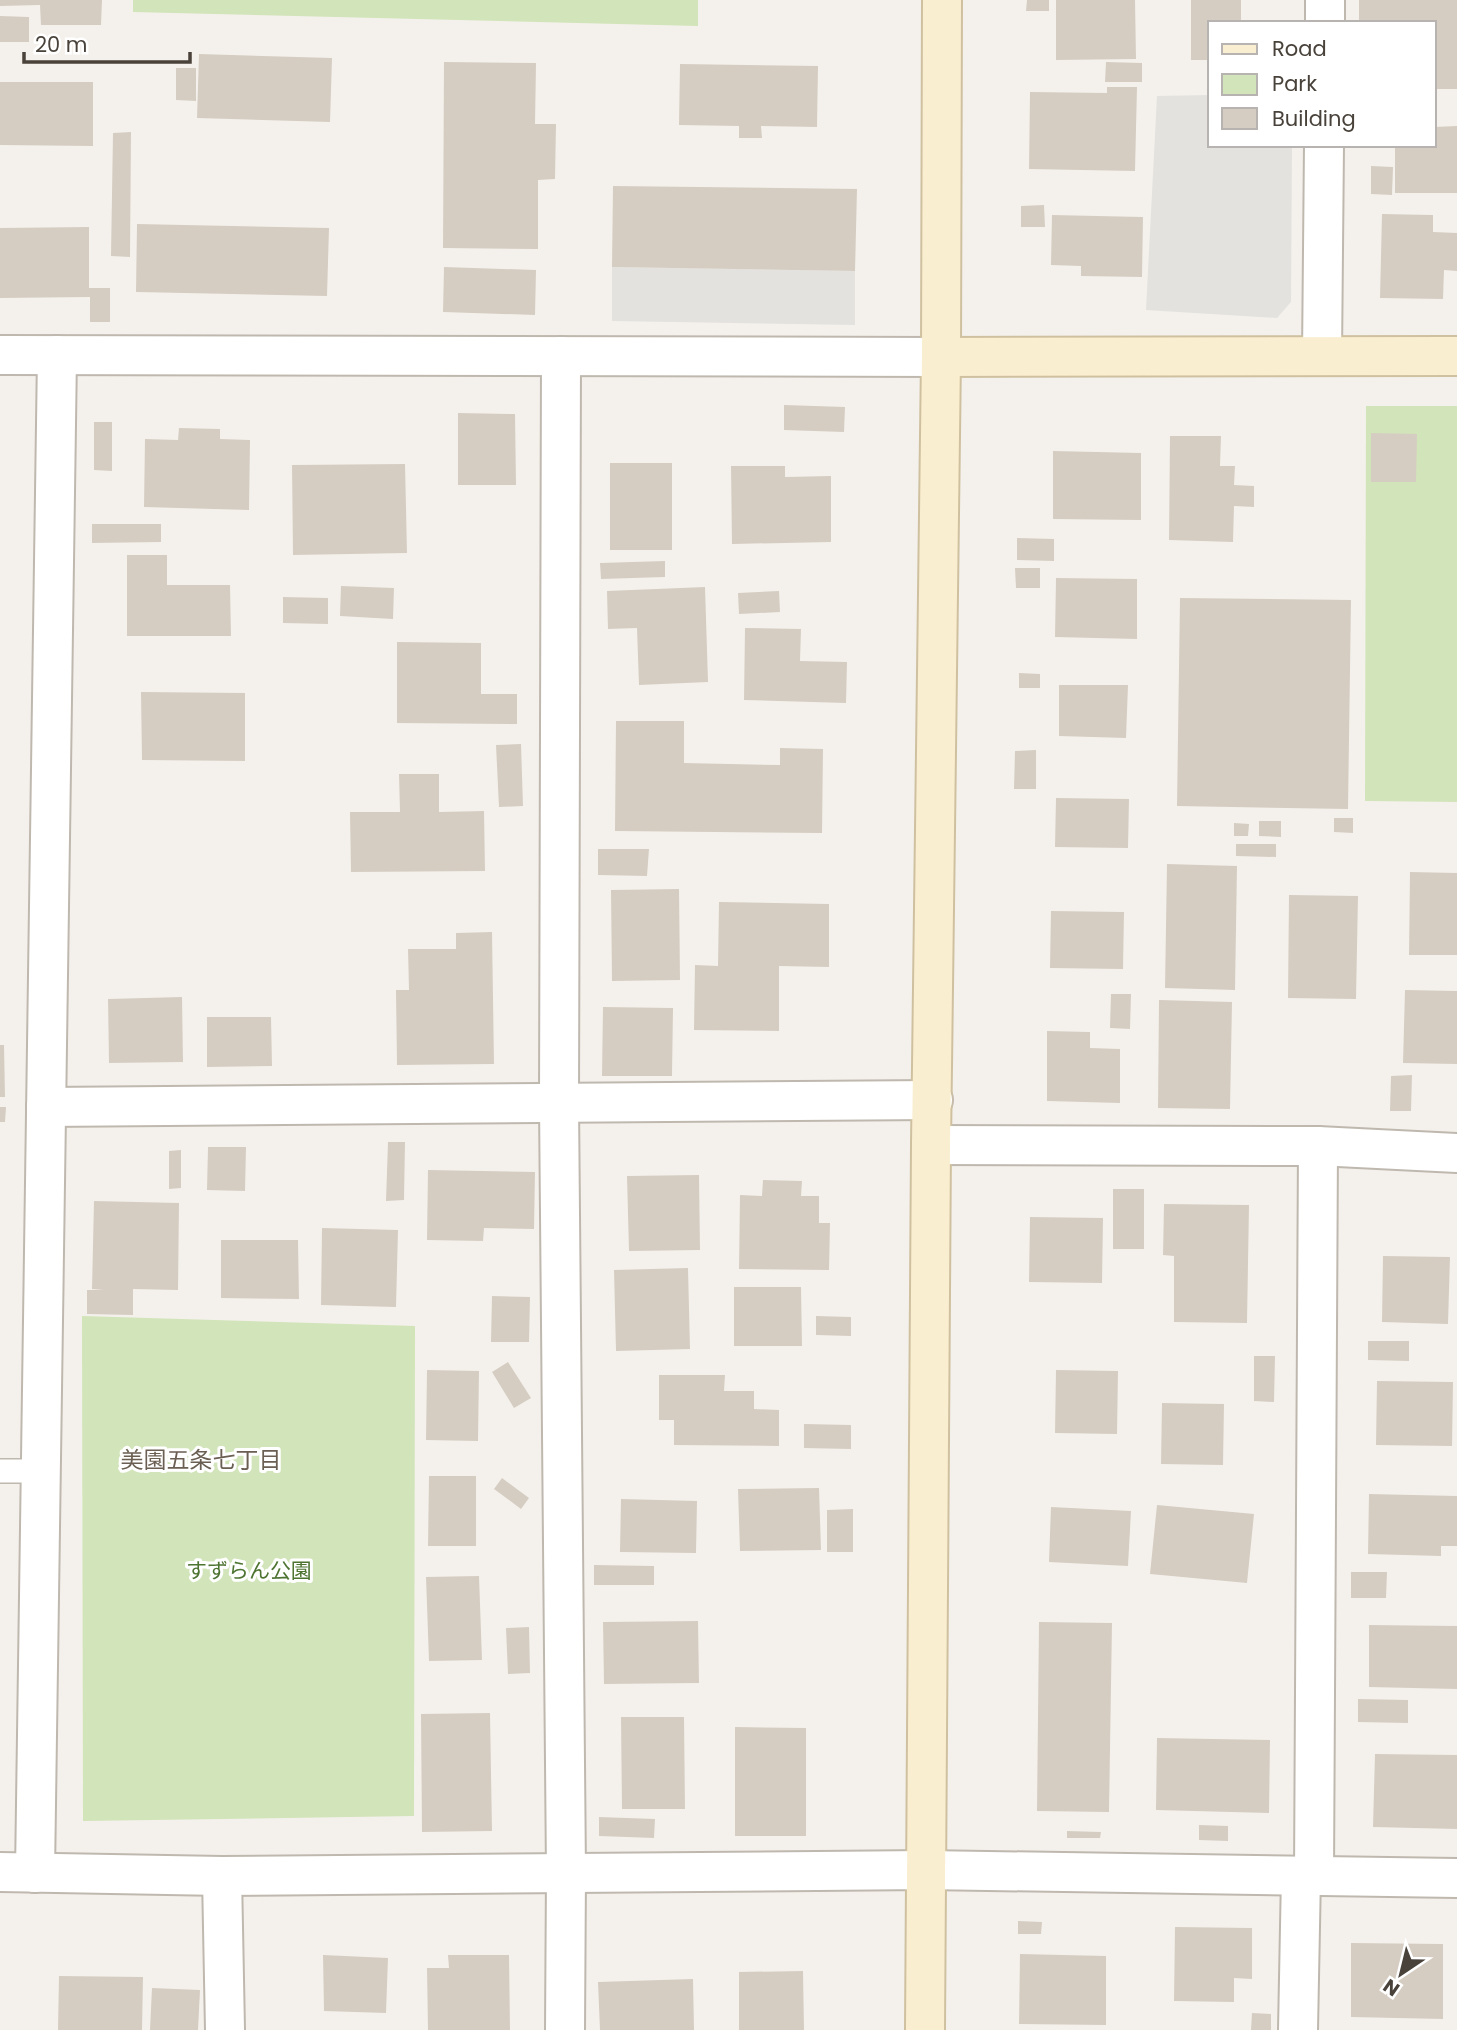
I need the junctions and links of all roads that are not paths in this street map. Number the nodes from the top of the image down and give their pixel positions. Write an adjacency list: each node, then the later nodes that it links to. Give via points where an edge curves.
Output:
1 (942, 0): 10 (street)
2 (1325, 0): 3 (street)
3 (1325, 21)
4 (1324, 147): 8 (street)
5 (0, 355): 6 (street)
6 (57, 355): 7 (street); 13 (street)
7 (561, 356): 10 (street); 12 (street)
8 (1322, 356): 9 (street); 10 (street)
9 (1457, 356)
10 (941, 357): 11 (street)
11 (933, 1101): 12 (street); 14 (street)
12 (559, 1104): 13 (street); 21 (street)
13 (46, 1107): 18 (street)
14 (932, 1145): 15 (street); 19 (street)
15 (1318, 1146): 16 (street); 22 (street)
16 (1457, 1153)
17 (0, 1471): 18 (lane)
18 (41, 1471): 20 (street)
19 (926, 1870): 21 (street); 22 (street); 27 (street)
20 (18, 1873): 23 (street)
21 (566, 1873): 23 (street); 26 (street)
22 (1307, 1875): 24 (street); 28 (street)
23 (222, 1876): 25 (street)
24 (1457, 1878)
25 (225, 2030)
26 (565, 2030)
27 (925, 2030)
28 (1298, 2030)

